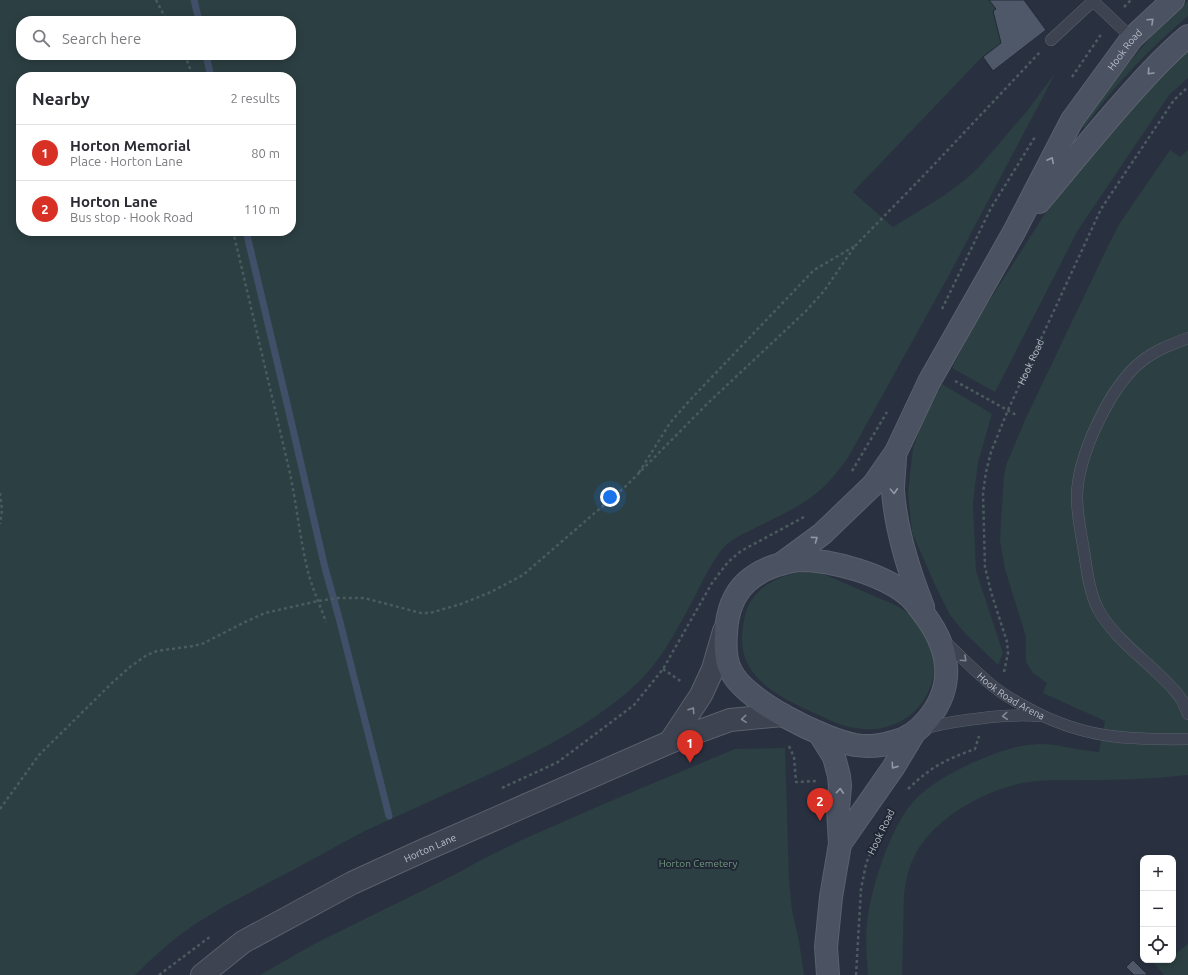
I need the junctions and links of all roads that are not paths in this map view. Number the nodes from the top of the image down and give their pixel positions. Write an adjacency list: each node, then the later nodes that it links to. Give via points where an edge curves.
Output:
1 (1093, 0): 4 (lane); 5 (lane)
2 (1173, 0): 4 (main road, Hook Road, one-way to 2)
3 (1188, 36): 6 (main road, Hook Road, one-way to 6, via 1163,58 1130,95)
4 (1132, 38): 6 (main road, Hook Road, one-way to 4, via 1072,120)
5 (1051, 40)
6 (1014, 232): 8 (main road, Hook Road, via 943,356)
7 (1188, 338): 12 (lane, via 1149,356 1136,366 1121,384 1090,441 1079,478 1077,497 1088,579 1098,609 1120,637 1175,691)
8 (896, 452): 9 (main road, one-way to 8, via 822,534 846,512 873,485); 11 (main road, one-way to 11, via 893,490 900,537 910,574)
9 (784, 562): 10 (main road, via 754,576 736,593); 11 (main road, via 820,560 873,576 910,597)
10 (726, 625): 13 (main road, via 726,654 730,671 742,687); 18 (street, one-way to 10, via 701,695 714,669)
11 (932, 626): 14 (lane, Hook Road Arena, one-way to 14, via 997,690); 16 (main road, via 944,654 947,672 945,686 934,710)
12 (1188, 714)
13 (783, 715): 15 (main road); 18 (street, Horton Lane, one-way to 18, via 730,720)
14 (1044, 717): 16 (lane, Hook Road Arena, one-way to 16, via 1021,715 984,718 946,723); 17 (lane, via 1102,735 1149,740)
15 (819, 733): 16 (main road, via 852,744 869,746 897,741); 19 (main road, one-way to 15, via 839,776 834,757)
16 (914, 733): 19 (main road, one-way to 19)
17 (1188, 739)
18 (670, 742): 20 (street, Horton Lane, via 352,883 243,942)
19 (840, 844): 21 (main road, via 826,947)
20 (202, 975)
21 (828, 975)

